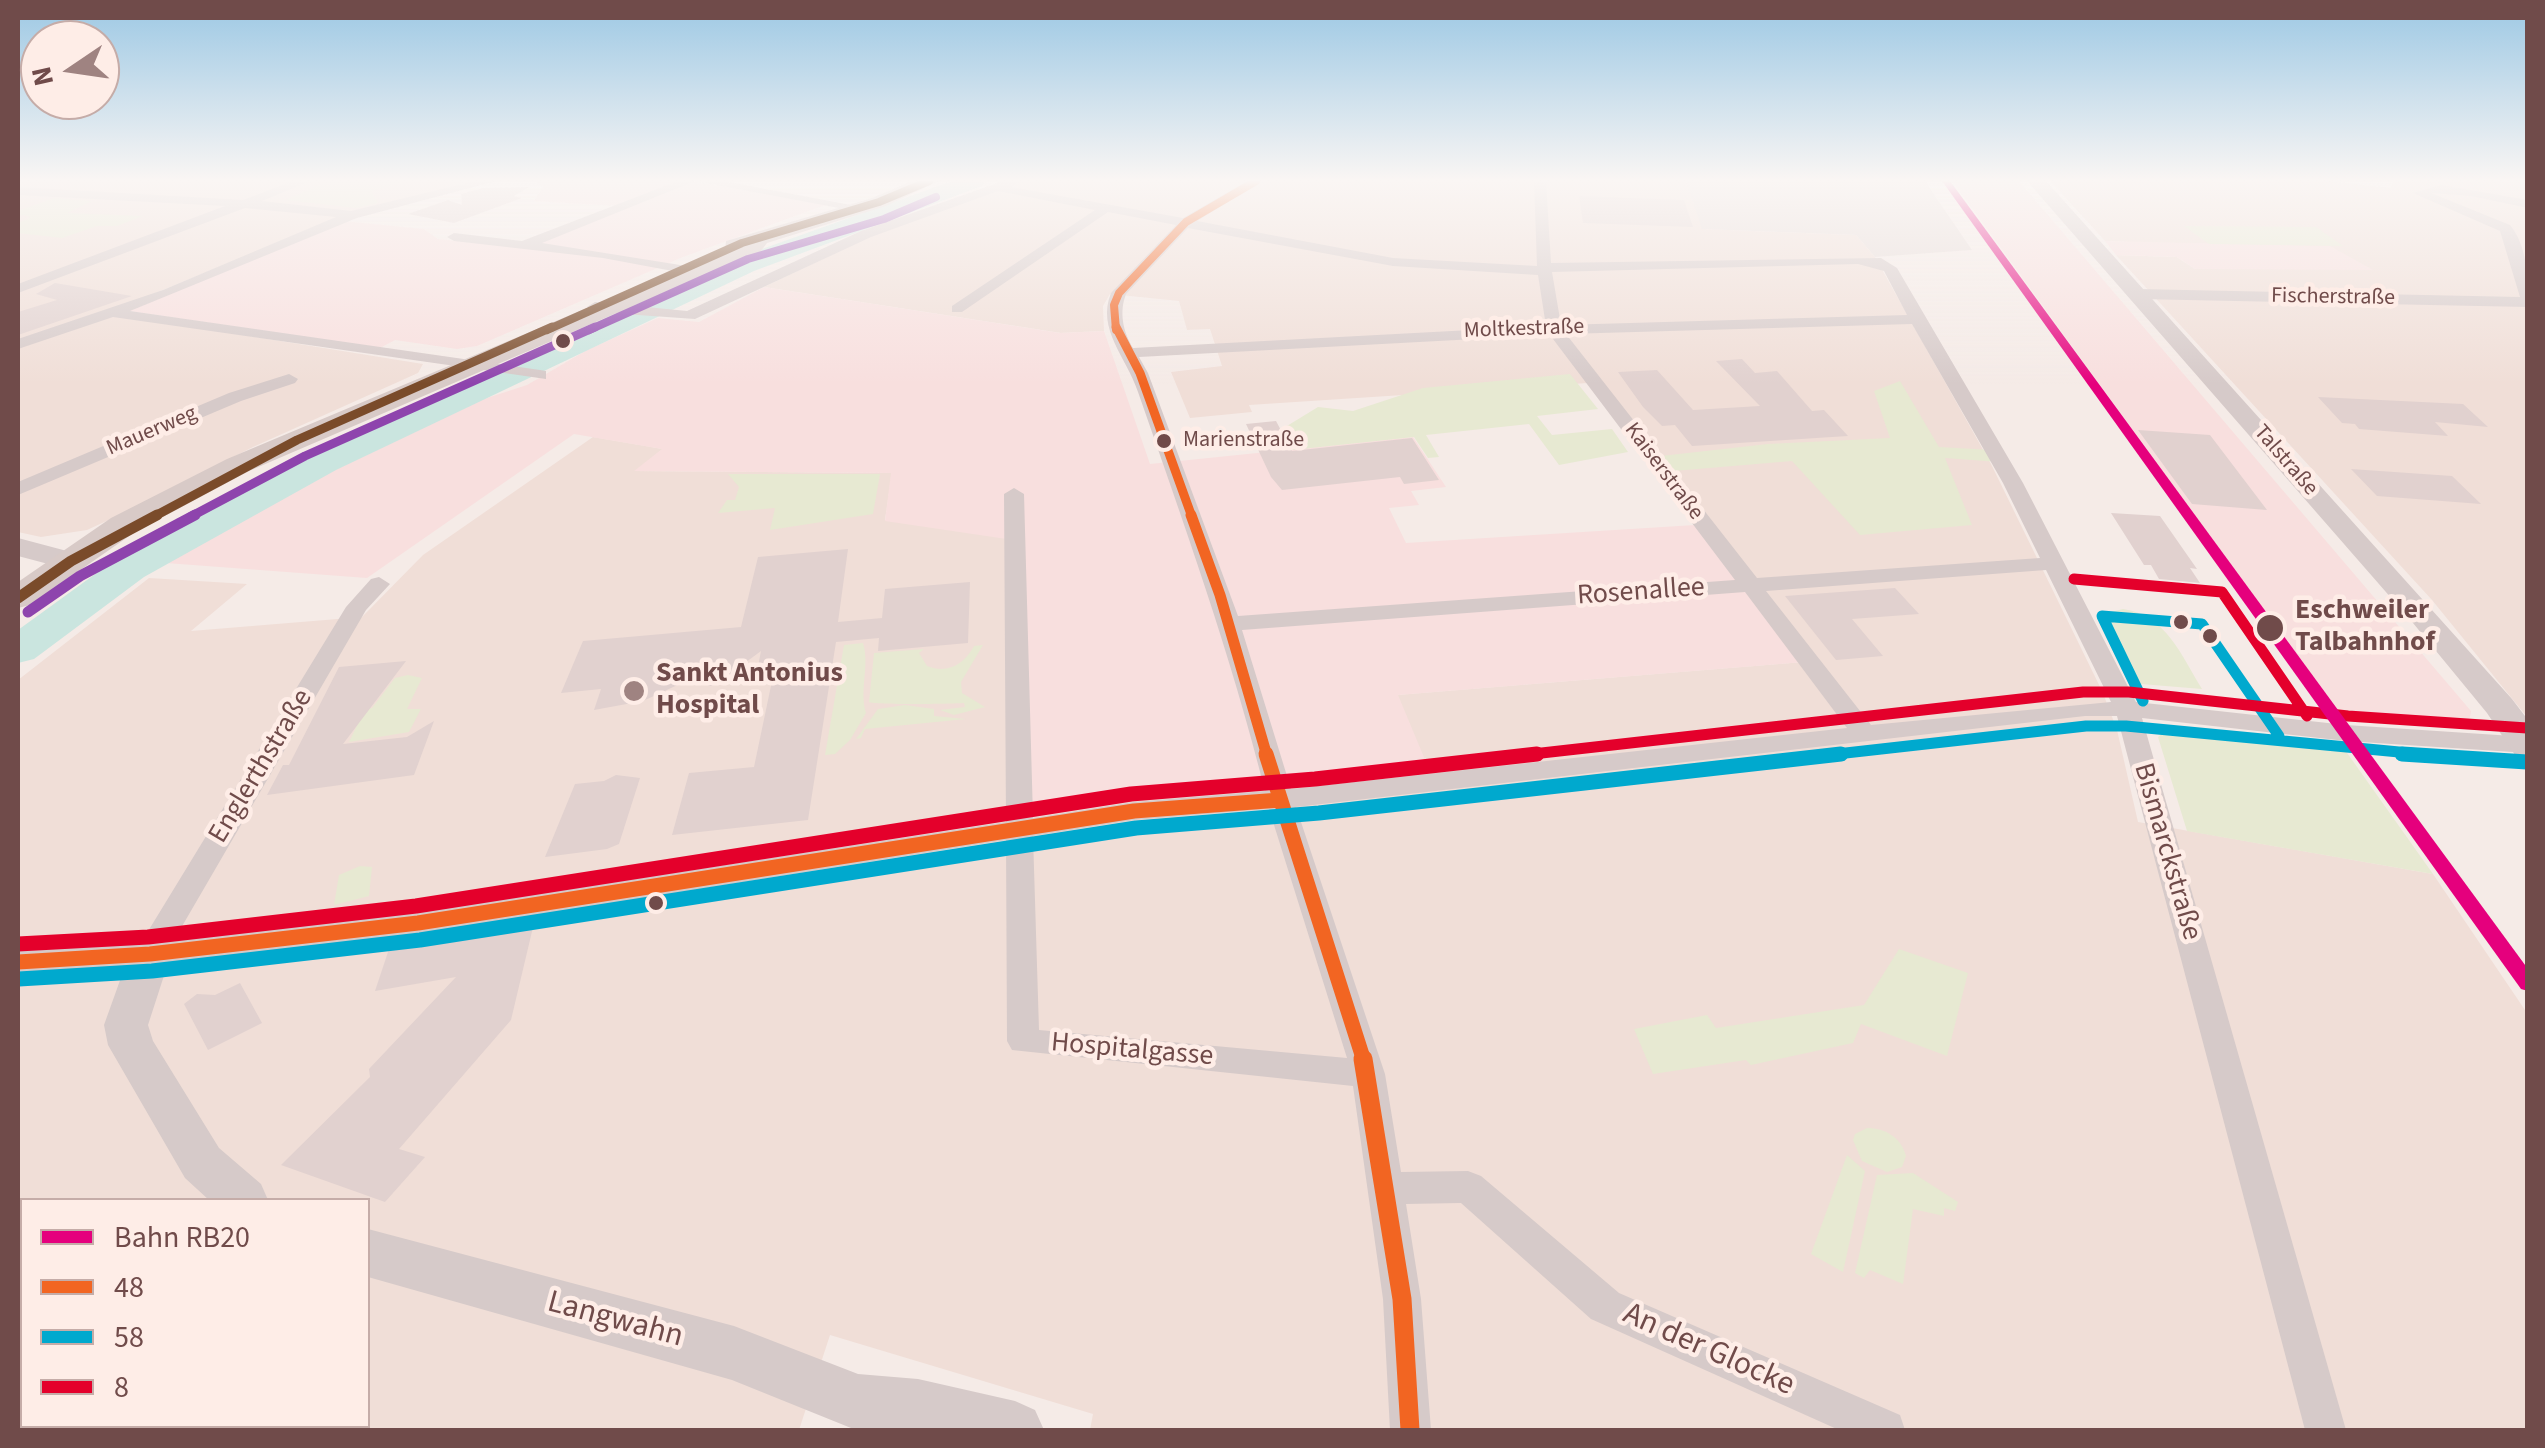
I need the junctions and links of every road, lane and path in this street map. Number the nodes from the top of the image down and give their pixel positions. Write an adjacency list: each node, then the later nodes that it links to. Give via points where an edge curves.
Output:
1 (128, 249): 14 (street)
2 (270, 249): 19 (street)
3 (547, 249): 12 (street)
4 (738, 249): 12 (main road)
5 (835, 249): 17 (street, via 689,316)
6 (1046, 249): 18 (street)
7 (1161, 249): 23 (street, via 1114,305 1117,335)
8 (1323, 249): 13 (street, via 1392,262)
9 (1544, 249): 13 (street, Kaiserstraße)
10 (2097, 249): 15 (main road, Talstraße)
11 (2514, 249): 16 (street)
12 (688, 270): 17 (main road)
13 (1545, 270): 20 (street, Bismarckstraße, via 1882,262); 21 (street, Kaiserstraße)
14 (18, 289)
15 (2138, 294): 16 (street, Fischerstraße); 38 (main road, Talstraße, via 2445,639)
16 (2528, 300)
17 (608, 309): 24 (main road)
18 (957, 309)
19 (114, 313): 22 (street); 24 (street)
20 (1918, 319): 21 (street, Moltkestraße); 31 (street, Bismarckstraße)
21 (1554, 329): 23 (street, Moltkestraße); 33 (street, Kaiserstraße)
22 (18, 344)
23 (1130, 354): 35 (street)
24 (468, 366): 25 (street); 30 (main road, via 265,456)
25 (540, 375)
26 (288, 378): 27 (street, Mauerweg)
27 (18, 489)
28 (1014, 494): 40 (street, Hospitalgasse)
29 (18, 547): 30 (main road)
30 (71, 561): 34 (main road)
31 (2054, 563): 33 (street, Rosenallee); 36 (street, Bismarckstraße)
32 (379, 584): 41 (street, Englerthstraße, via 357,607)
33 (1750, 585): 35 (street, Rosenallee); 37 (street, Kaiserstraße)
34 (18, 598)
35 (1228, 624): 39 (street)
36 (2127, 709): 37 (street); 38 (street); 51 (street, Bismarckstraße)
37 (1864, 733): 39 (street)
38 (2527, 746)
39 (1280, 800): 40 (street, via 1150,809); 43 (street)
40 (1022, 829): 41 (street, via 418,923); 43 (street, Hospitalgasse, via 1023,1042)
41 (150, 954): 42 (main road); 45 (main road, via 126,1025 132,1045 202,1163)
42 (18, 962)
43 (1368, 1074): 44 (street)
44 (1388, 1188): 49 (street); 50 (street, An der Glocke, via 1468,1187 1605,1306)
45 (241, 1198)
46 (370, 1254): 47 (main road, Langwahn, via 734,1353)
47 (871, 1417): 48 (main road, Langwahn, via 918,1408)
48 (1015, 1430)
49 (1410, 1430)
50 (1885, 1430)
51 (2326, 1430)

